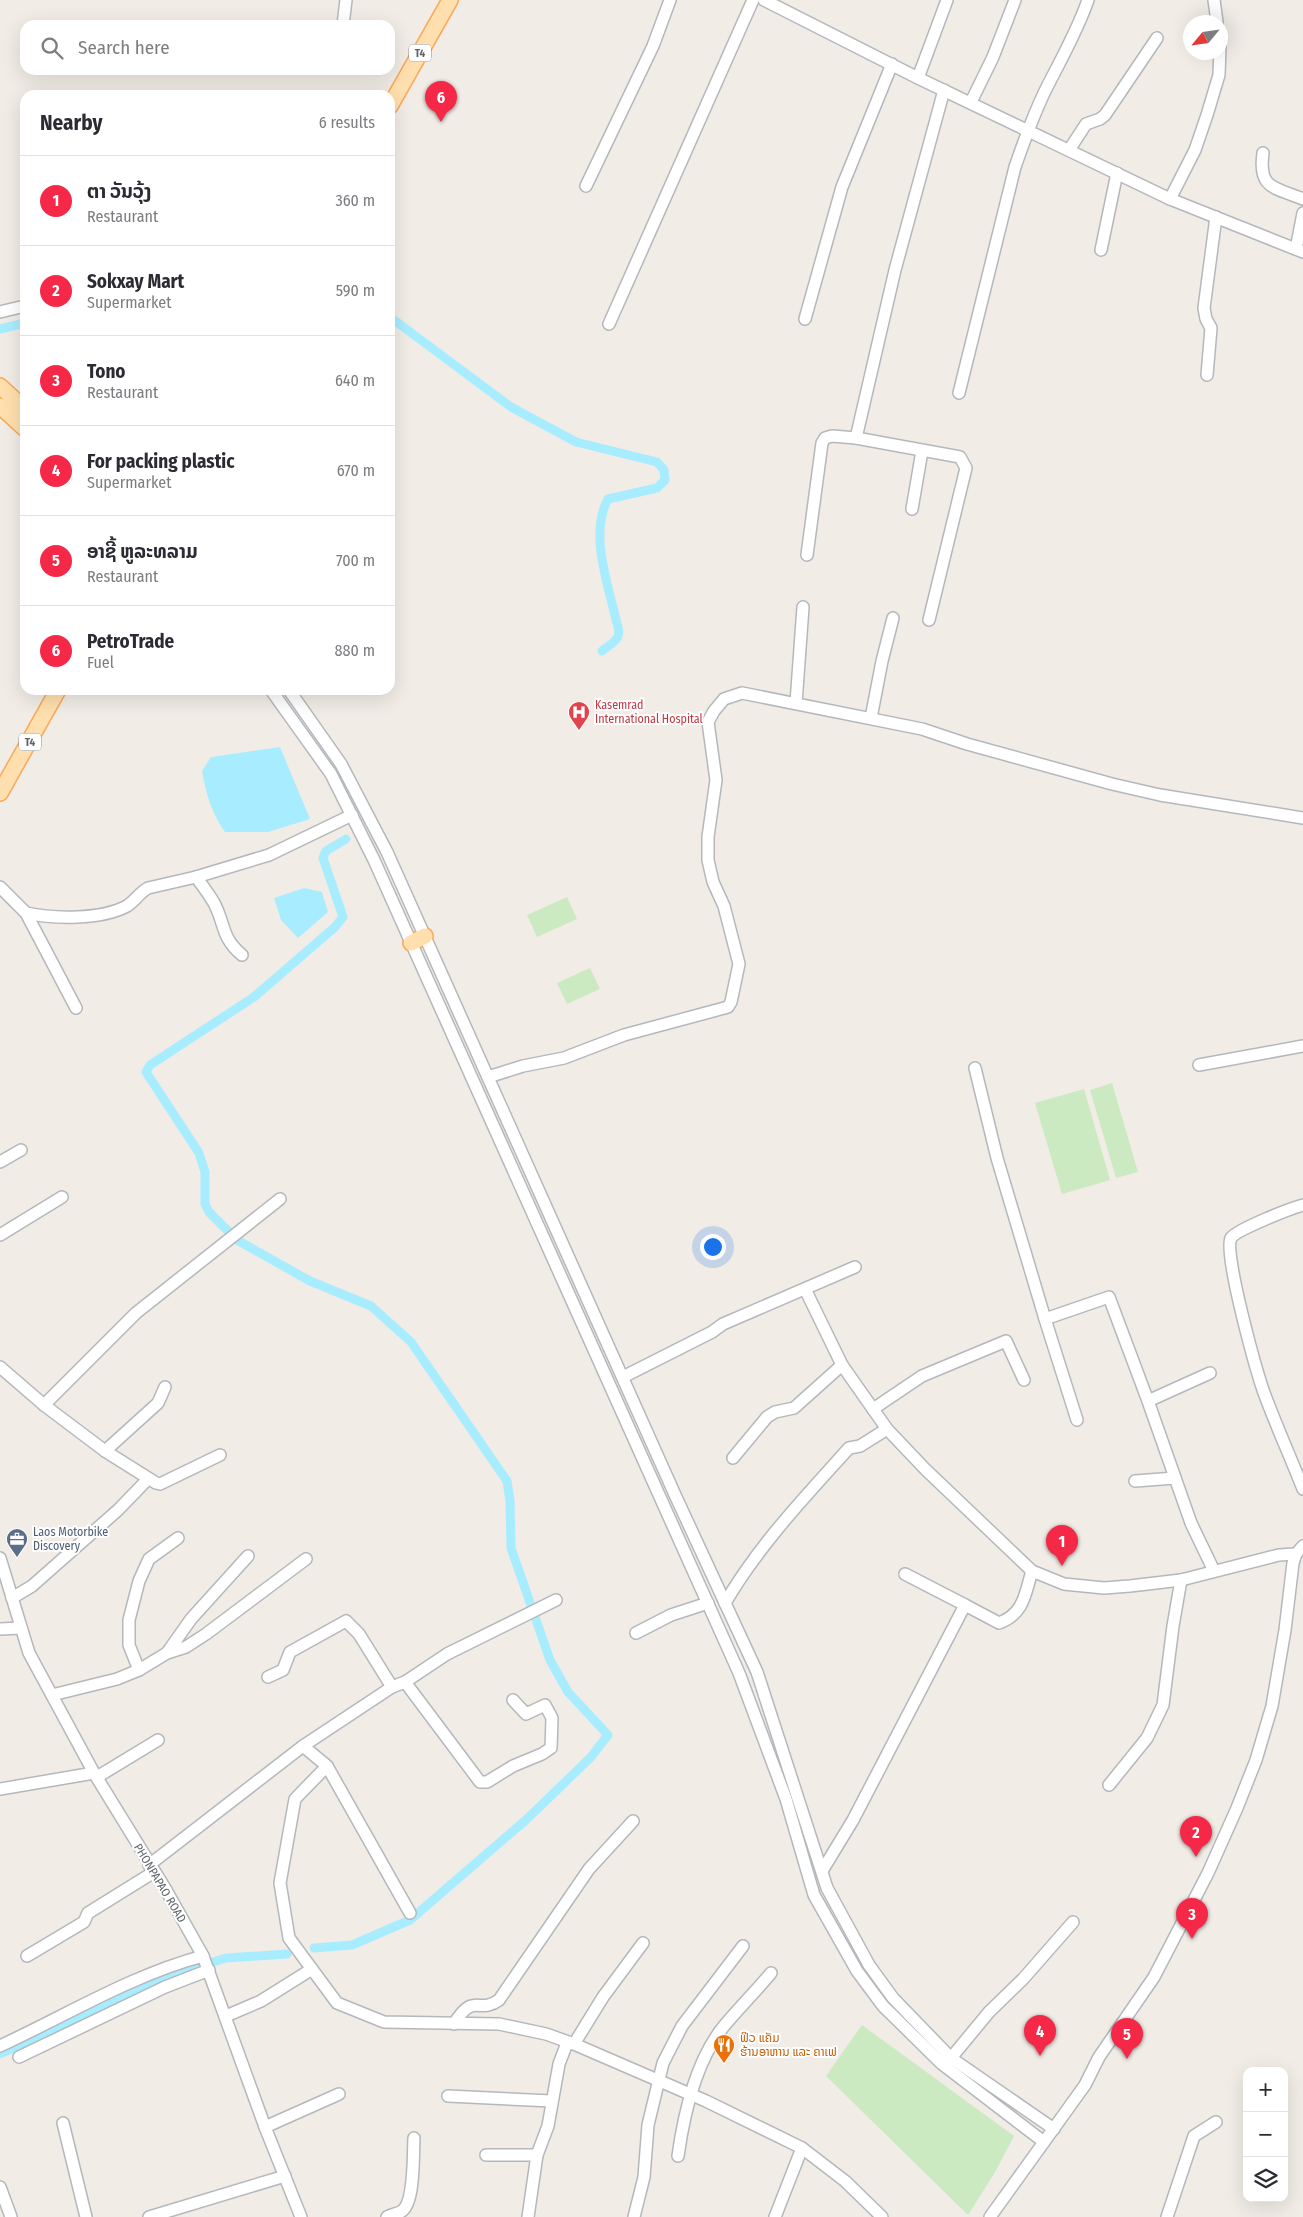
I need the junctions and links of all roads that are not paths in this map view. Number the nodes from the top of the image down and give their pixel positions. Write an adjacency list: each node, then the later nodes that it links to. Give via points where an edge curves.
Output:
1 (346, 0): 11 (street)
2 (450, 0): 17 (main road, T4)
3 (670, 0): 23 (street, via 653,46)
4 (752, 0): 33 (street)
5 (764, 0): 14 (street)
6 (947, 0): 15 (street)
7 (1015, 0): 18 (street)
8 (1088, 0): 19 (street)
9 (1214, 0): 10 (street)
10 (1215, 15)
11 (344, 20)
12 (1157, 38): 20 (street, via 1105,115 1086,124)
13 (1220, 60): 24 (street, via 1219,75 1195,150)
14 (892, 64): 15 (street); 32 (street, via 842,187)
15 (918, 78): 16 (street)
16 (944, 90): 18 (street); 40 (street)
17 (395, 97)
18 (971, 102): 19 (street)
19 (1027, 130): 20 (street); 36 (street)
20 (1069, 150): 22 (street)
21 (1263, 153): 25 (street, via 1261,167 1268,184)
22 (1117, 173): 24 (street); 28 (street)
23 (586, 186)
24 (1170, 199): 27 (street)
25 (1303, 199)
26 (1303, 213): 29 (street)
27 (1216, 217): 29 (street); 34 (street, via 1204,308 1210,328)
28 (1101, 250)
29 (1299, 250)
30 (20, 307): 31 (street)
31 (0, 312)
32 (805, 319)
33 (609, 324)
34 (1207, 375)
35 (0, 386): 37 (main road)
36 (959, 393)
37 (20, 404)
38 (0, 406): 39 (main road)
39 (20, 424)
40 (856, 438): 41 (street); 43 (street, via 832,436 822,443)
41 (922, 451): 42 (street); 46 (street, via 960,458 966,468)
42 (912, 509)
43 (807, 555)
44 (803, 608): 50 (street)
45 (893, 618): 51 (street)
46 (929, 620)
47 (55, 695): 52 (main road, T4)
48 (275, 695): 53 (street, via 330,774)
49 (292, 695): 58 (street, via 340,764 364,806 387,852)
50 (796, 703): 51 (street); 64 (street, via 742,693 724,700 708,722 716,780 708,860 739,964 728,1007 624,1036 564,1058)
51 (871, 718): 54 (street, via 922,729 1112,784)
52 (0, 793)
53 (352, 815): 55 (street, via 269,855); 58 (street)
54 (1303, 818)
55 (196, 877): 57 (street, via 148,888 126,907 99,914 43,916); 59 (street, via 215,904 223,931)
56 (0, 887): 57 (street)
57 (26, 913): 60 (street)
58 (418, 940): 64 (street); 103 (street)
59 (242, 955)
60 (76, 1008)
61 (1303, 1046): 62 (street)
62 (1199, 1065)
63 (975, 1068): 73 (street, via 997,1158)
64 (488, 1076): 77 (street)
65 (21, 1150): 66 (street)
66 (0, 1162)
67 (62, 1197): 70 (street)
68 (280, 1199): 81 (street, via 136,1313)
69 (1303, 1205): 91 (street, via 1238,1231 1229,1246 1231,1270 1263,1389)
70 (0, 1235)
71 (855, 1267): 72 (street)
72 (804, 1289): 74 (street); 77 (street, via 723,1324)
73 (1045, 1319): 80 (street, via 1109,1297); 83 (street)
74 (842, 1365): 82 (street); 87 (street, via 794,1408 767,1417)
75 (0, 1367): 81 (street)
76 (1210, 1373): 80 (street)
77 (623, 1377): 104 (street)
78 (1024, 1380): 82 (street, via 1006,1342 922,1376)
79 (165, 1387): 85 (street, via 151,1411)
80 (1148, 1401): 89 (street)
81 (44, 1405): 85 (street)
82 (874, 1409): 84 (street)
83 (1077, 1420)
84 (887, 1429): 97 (street); 104 (street, via 860,1446 849,1448 788,1514 750,1564)
85 (105, 1452): 88 (street)
86 (220, 1455): 88 (street, via 160,1484)
87 (733, 1458)
88 (148, 1478): 101 (street, via 118,1510 32,1586)
89 (1175, 1478): 90 (street); 98 (street, via 1190,1523)
90 (1135, 1481)
91 (1303, 1489)
92 (178, 1538): 110 (street, via 149,1559 139,1581 128,1620 129,1645)
93 (1300, 1550): 98 (street); 148 (street, via 1293,1564 1272,1706 1237,1808 1208,1873 1154,1977)
94 (248, 1556): 109 (street, via 191,1620)
95 (0, 1558): 101 (street, PHONPAPAO ROAD)
96 (306, 1559): 109 (street, via 206,1634 186,1647)
97 (1032, 1571): 100 (street, via 1064,1584 1104,1588); 105 (street, via 1020,1609 1011,1618 999,1623)
98 (1214, 1571): 100 (street)
99 (905, 1574): 105 (street)
100 (1182, 1580): 120 (street, via 1163,1706 1147,1738)
101 (12, 1598): 106 (street, PHONPAPAO ROAD)
102 (556, 1600): 112 (street, via 447,1654)
103 (708, 1603): 108 (street, via 671,1616); 150 (street, via 739,1673 786,1799 814,1895 857,1971 883,2006 942,2064)
104 (726, 1603): 124 (street, via 757,1672)
105 (965, 1605): 124 (street, via 853,1820)
106 (21, 1628): 107 (street); 114 (street, PHONPAPAO ROAD, via 29,1653)
107 (0, 1629)
108 (636, 1634)
109 (167, 1653): 110 (street)
110 (139, 1670): 114 (street, via 117,1679)
111 (268, 1677): 113 (street, via 283,1670 290,1652 346,1621 359,1634)
112 (405, 1682): 113 (street); 115 (street, via 480,1782 487,1782 551,1748 552,1718 545,1705 526,1714)
113 (392, 1687): 117 (street)
114 (52, 1695): 119 (street, PHONPAPAO ROAD)
115 (513, 1700)
116 (158, 1740): 119 (street)
117 (303, 1746): 118 (street); 123 (street)
118 (326, 1766): 125 (street); 132 (street, via 295,1799 280,1883 289,1938)
119 (95, 1775): 121 (street); 123 (street, PHONPAPAO ROAD)
120 (1109, 1785)
121 (0, 1788)
122 (632, 1821): 135 (street, via 589,1869 499,2000 468,2006)
123 (151, 1868): 129 (street, via 88,1913 84,1922); 130 (street, PHONPAPAO ROAD)
124 (822, 1871): 139 (street, via 827,1888 870,1965 893,1998)
125 (410, 1913)
126 (1074, 1922): 139 (street, via 989,2012)
127 (643, 1943): 136 (street)
128 (743, 1946): 140 (street, via 682,2026 663,2063)
129 (27, 1956)
130 (203, 1956): 131 (street, PHONPAPAO ROAD); 137 (street, via 144,1976)
131 (208, 1969): 134 (street, PHONPAPAO ROAD); 138 (street)
132 (312, 1969): 134 (street, via 261,2001); 135 (street, via 337,2003 384,2022)
133 (771, 1974): 142 (street, via 712,2044)
134 (226, 2016): 147 (street, PHONPAPAO ROAD)
135 (454, 2024): 136 (street, via 499,2024 546,2034)
136 (570, 2044): 140 (street); 144 (street, via 559,2064)
137 (0, 2046)
138 (19, 2056)
139 (951, 2058): 148 (street)
140 (659, 2080): 142 (street); 163 (street, via 648,2125 644,2177)
141 (339, 2094): 147 (street)
142 (691, 2095): 151 (street); 154 (street)
143 (448, 2096): 144 (street)
144 (552, 2101): 153 (street)
145 (1216, 2122): 167 (street, via 1194,2136)
146 (63, 2123): 158 (street)
147 (265, 2127): 155 (street, PHONPAPAO ROAD)
148 (1054, 2129): 150 (street)
149 (414, 2138): 161 (street, via 407,2205)
150 (1044, 2142): 166 (street)
151 (802, 2148): 164 (street); 165 (street)
152 (486, 2155): 153 (street)
153 (538, 2155): 162 (street)
154 (678, 2156)
155 (285, 2176): 159 (street); 160 (street, PHONPAPAO ROAD)
156 (0, 2187): 157 (street)
157 (11, 2217)
158 (86, 2217)
159 (154, 2217)
160 (301, 2217)
161 (388, 2217)
162 (528, 2217)
163 (634, 2217)
164 (774, 2217)
165 (882, 2217)
166 (990, 2217)
167 (1167, 2217)

